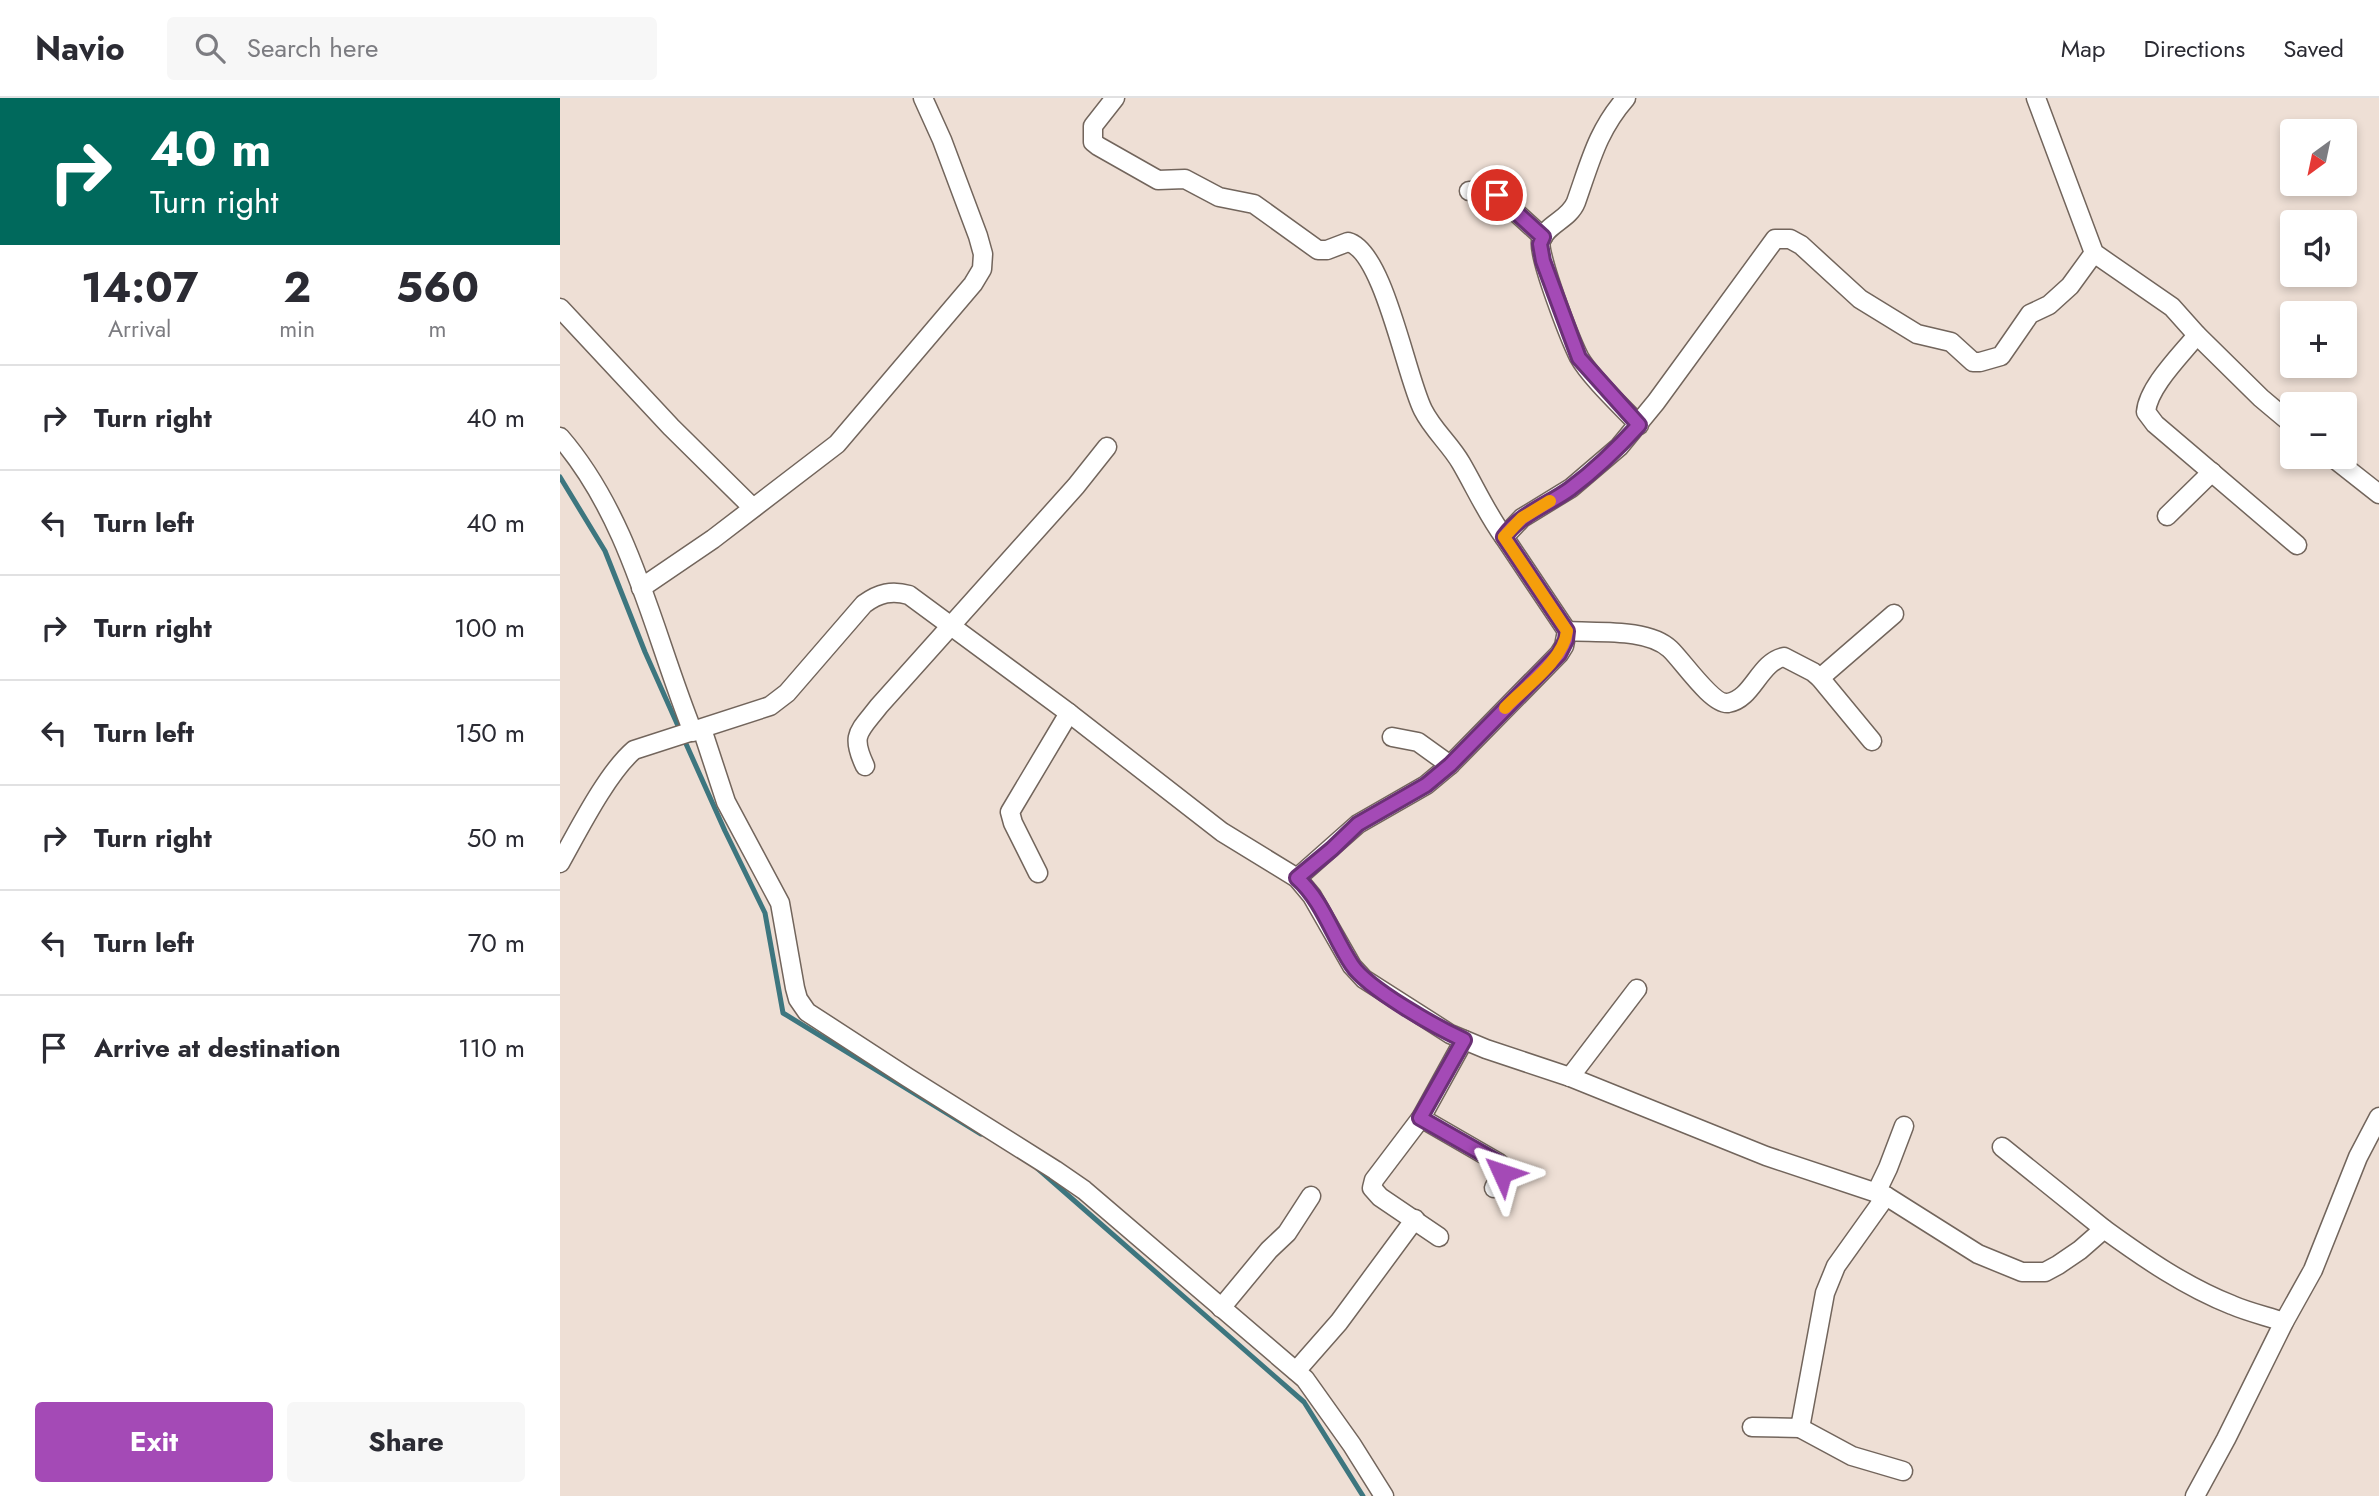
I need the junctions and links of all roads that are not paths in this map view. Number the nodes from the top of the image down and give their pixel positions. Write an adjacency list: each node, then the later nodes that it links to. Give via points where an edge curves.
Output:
1 (923, 98): 17 (street, via 978,236 982,269 837,443)
2 (1115, 98): 19 (street, via 1093,126 1093,142 1098,146 1158,180 1185,179 1219,197 1254,204 1318,250 1348,243 1361,248 1387,301 1422,407)
3 (1626, 98): 6 (street, via 1593,150 1573,208)
4 (2036, 98): 7 (street)
5 (1469, 191): 6 (street, via 1497,195)
6 (1543, 237): 11 (street, via 1543,261 1579,358)
7 (2094, 253): 9 (street, via 2167,303); 11 (street, via 2070,286 2049,305 2030,314 2001,356 1973,362 1951,342 1917,334 1860,299 1801,245 1775,239)
8 (560, 308): 17 (street)
9 (2197, 335): 10 (street); 15 (street, via 2147,402 2146,412)
10 (2280, 414)
11 (1639, 425): 19 (street, via 1571,488 1522,518)
12 (560, 437): 21 (street, via 602,498)
13 (1107, 447): 23 (street)
14 (2347, 469): 16 (street)
15 (2212, 472): 18 (street); 20 (street)
16 (2379, 494)
17 (753, 508): 21 (street)
18 (2167, 516)
19 (1504, 537): 24 (street)
20 (2297, 544)
21 (641, 588): 27 (street, via 673,681)
22 (1894, 614): 25 (street)
23 (949, 627): 26 (street); 27 (street, via 909,595 889,592 874,597 780,700); 31 (street, via 878,706 857,737 856,747)
24 (1567, 631): 25 (street, via 1655,638 1723,703 1740,698 1779,658 1792,660); 30 (street, via 1559,654)
25 (1820, 678): 29 (street)
26 (1069, 713): 33 (street, via 1010,812); 34 (street, via 1222,832)
27 (698, 730): 32 (street, via 642,746 628,755); 48 (street, via 726,802 780,903 795,988 807,1012 1072,1181)
28 (1392, 737): 30 (street, via 1418,742)
29 (1872, 741)
30 (1450, 765): 34 (street, via 1426,785 1358,824)
31 (865, 766)
32 (560, 863)
33 (1038, 873)
34 (1297, 878): 36 (street, via 1364,979)
35 (1637, 989): 37 (street)
36 (1464, 1040): 37 (street); 39 (street)
37 (1570, 1077): 43 (street, via 1719,1139)
38 (2379, 1116): 49 (street, via 2318,1259)
39 (1420, 1118): 42 (street, via 1499,1163 1502,1173); 45 (street, via 1372,1188)
40 (1904, 1126): 43 (street)
41 (2002, 1147): 46 (street)
42 (1494, 1188)
43 (1881, 1194): 46 (street, via 1978,1254 2022,1272 2045,1272); 52 (street, via 1836,1266 1825,1293)
44 (1311, 1196): 48 (street, via 1287,1233)
45 (1415, 1219): 47 (street); 50 (street, via 1339,1322)
46 (2104, 1229): 49 (street, via 2170,1274 2230,1304)
47 (1439, 1237)
48 (1221, 1308): 50 (street)
49 (2284, 1322): 55 (street)
50 (1296, 1371): 54 (street, via 1352,1444)
51 (1752, 1427): 52 (street)
52 (1800, 1428): 53 (street, via 1852,1456)
53 (1903, 1471)
54 (1384, 1496)
55 (2195, 1496)

